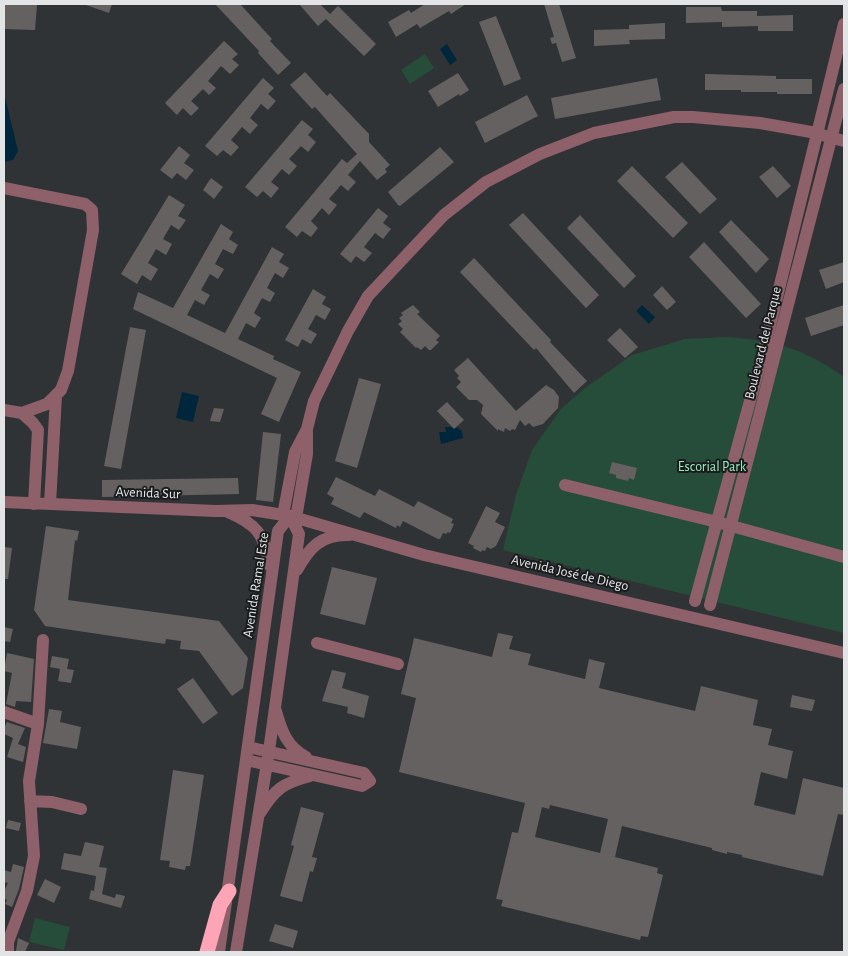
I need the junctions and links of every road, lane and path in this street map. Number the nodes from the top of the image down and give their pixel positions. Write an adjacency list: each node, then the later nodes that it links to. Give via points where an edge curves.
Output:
1 (844, 24): 3 (street, Boulevard del Parque)
2 (844, 88): 4 (street, Boulevard del Parque)
3 (818, 133): 4 (street); 16 (street, via 760,123 674,117 594,133 540,154 486,182 444,214 368,296 314,401 307,429 307,454); 17 (street, Boulevard del Parque)
4 (838, 139): 18 (street, Boulevard del Parque)
5 (4, 188): 6 (street, via 85,204 92,210 93,230 68,371)
6 (56, 396): 8 (street, via 47,404); 10 (street)
7 (4, 410): 8 (street)
8 (22, 413): 9 (street, via 38,430)
9 (36, 463): 10 (street); 13 (street)
10 (52, 464): 14 (street)
11 (565, 485): 17 (street)
12 (4, 502): 13 (street, Avenida Sur)
13 (34, 504): 14 (street, Avenida Sur)
14 (50, 504): 15 (street, Avenida Sur)
15 (223, 511): 16 (street, Avenida Sur, via 252,510); 22 (street, via 243,518 256,528 263,539 268,554)
16 (290, 516): 19 (street, Avenida José de Diego); 21 (street, via 299,534); 22 (street, Avenida Ramal Este, via 278,530)
17 (717, 522): 18 (street); 23 (street, Boulevard del Parque)
18 (732, 526): 20 (street); 24 (street, Boulevard del Parque)
19 (361, 536): 21 (street, via 342,535 321,541 305,556); 27 (street, Avenida José de Diego, via 434,557)
20 (844, 558)
21 (292, 579): 29 (street)
22 (270, 585): 33 (street, Avenida Ramal Este)
23 (695, 602)
24 (710, 605)
25 (44, 640): 31 (street)
26 (317, 643): 28 (street)
27 (844, 653)
28 (398, 664)
29 (275, 707): 32 (street); 34 (street, via 290,745)
30 (4, 712): 31 (street)
31 (38, 724): 37 (street, via 29,781)
32 (268, 751): 33 (street); 34 (street); 35 (street)
33 (247, 753): 35 (street); 40 (street, Avenida Ramal Este)
34 (312, 761): 36 (street, via 364,773 370,781 362,786)
35 (266, 764): 36 (street); 39 (street)
36 (313, 775): 39 (street, via 277,790)
37 (30, 801): 38 (street); 41 (street, via 34,856 27,891)
38 (80, 809)
39 (258, 817): 44 (street)
40 (229, 891): 42 (highway, via 220,905); 43 (street, Avenida Ramal Este)
41 (7, 946)
42 (207, 952)
43 (219, 952)
44 (236, 952)

